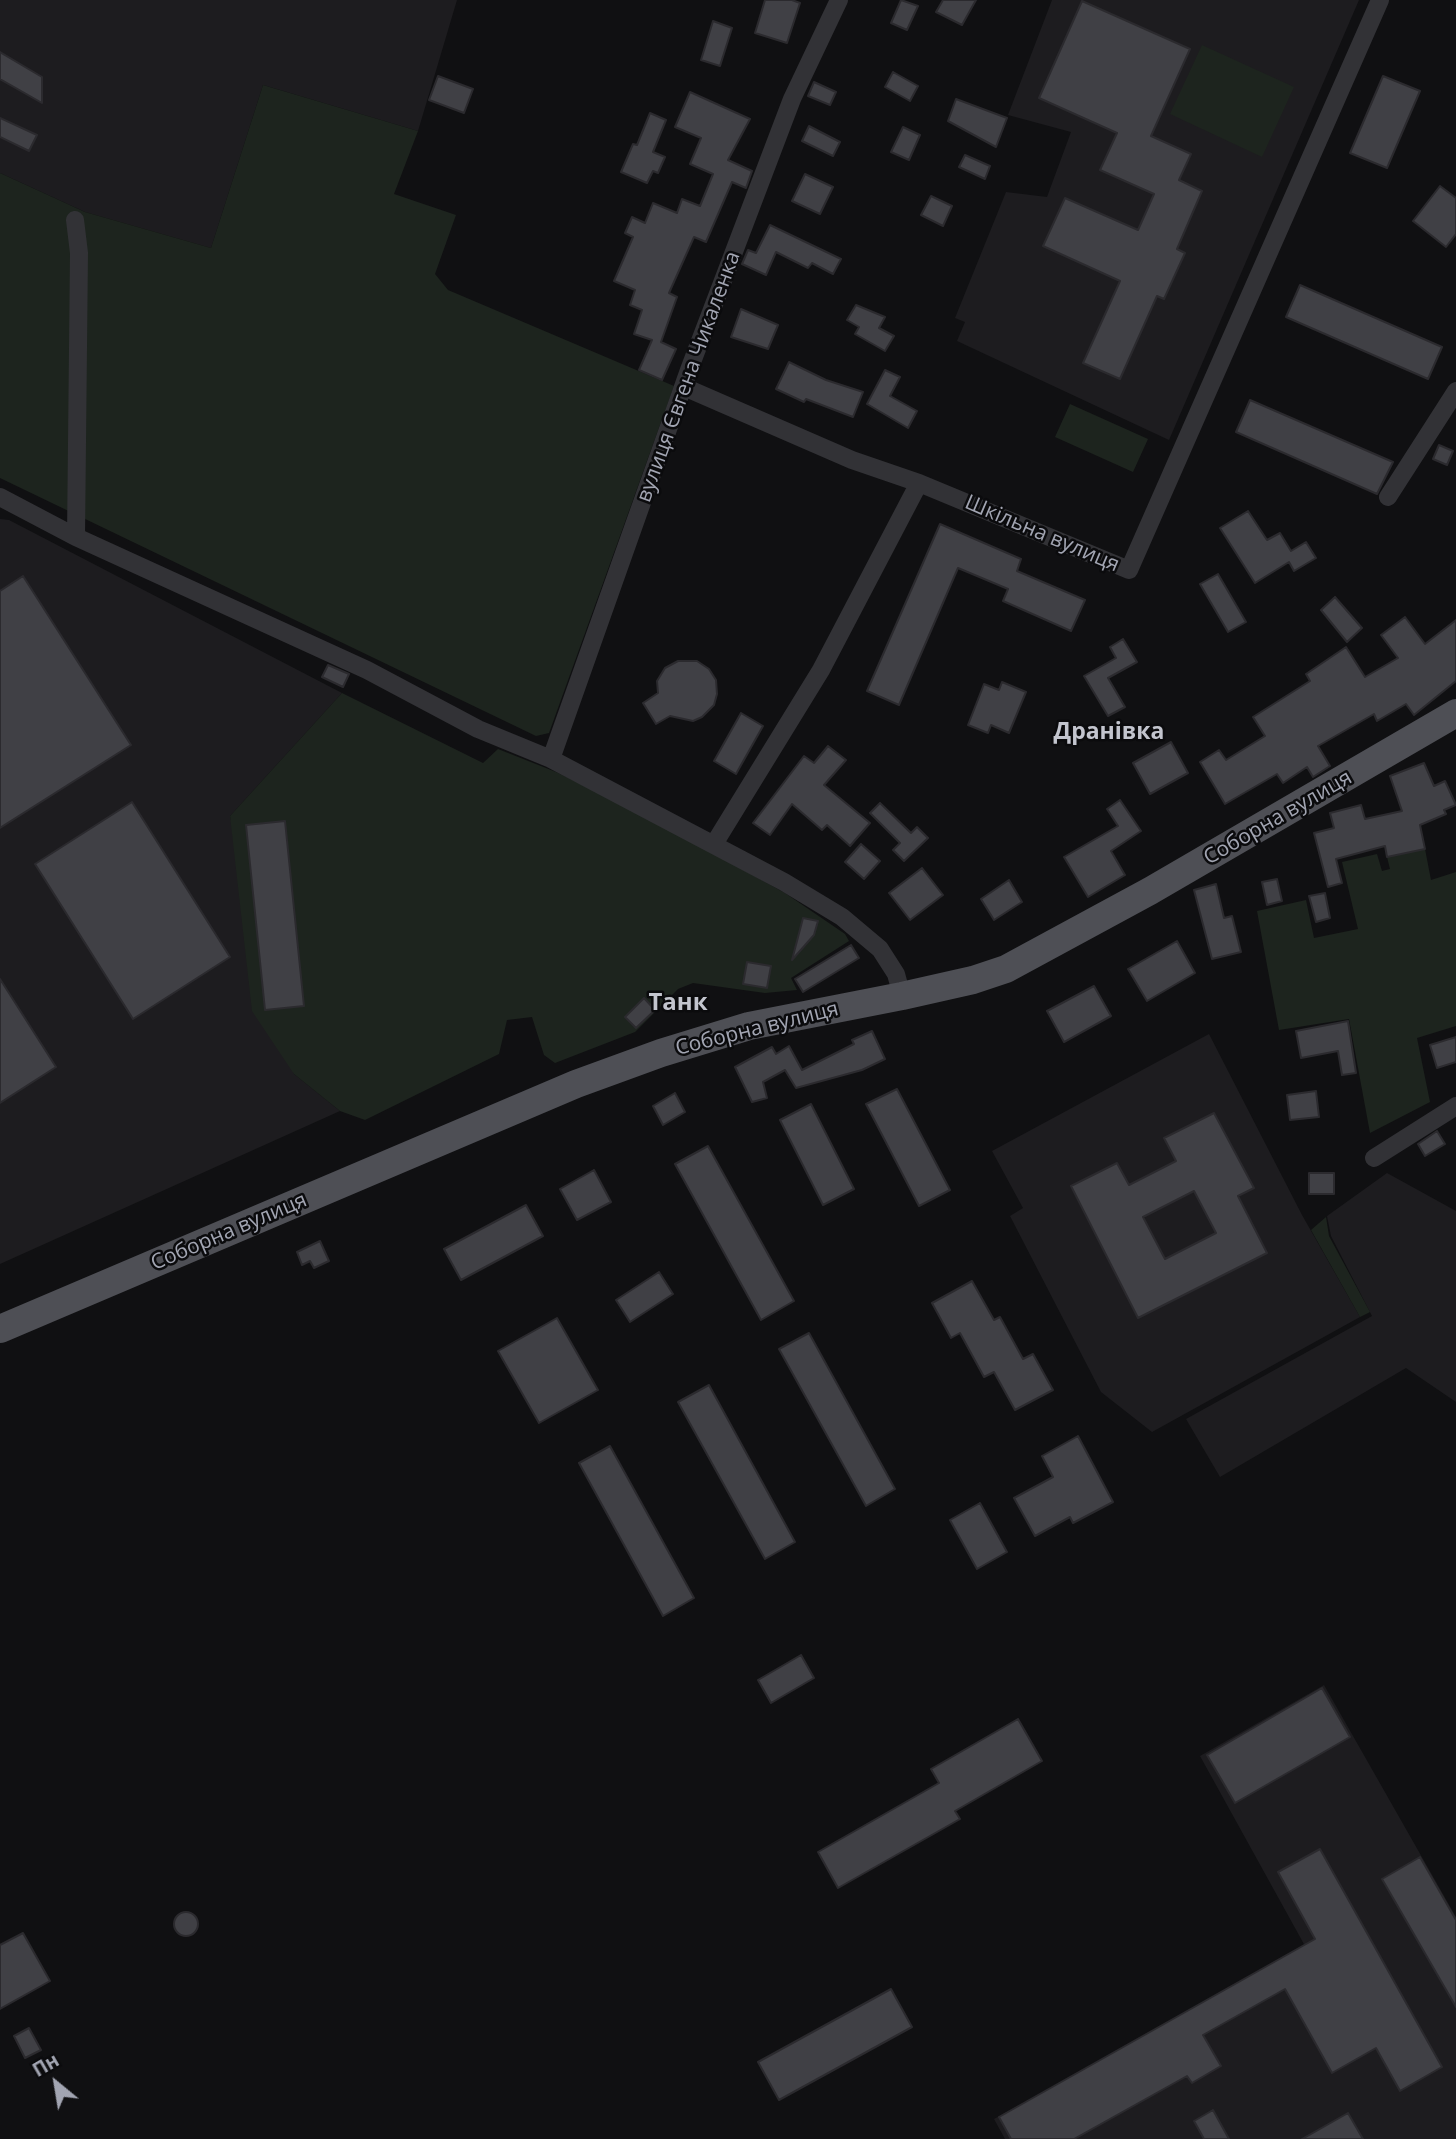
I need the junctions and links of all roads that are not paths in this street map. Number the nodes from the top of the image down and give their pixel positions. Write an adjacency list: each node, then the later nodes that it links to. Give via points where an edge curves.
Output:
1 (839, 0): 4 (street, вулиця Євгена Чикаленка, via 792,99)
2 (1380, 0): 6 (street, Шкільна вулиця, via 1129,570)
3 (75, 220): 9 (street, via 79,253)
4 (684, 387): 6 (street, via 852,460); 11 (street, вулиця Євгена Чикаленка)
5 (1456, 391): 8 (street)
6 (919, 483): 12 (street, via 821,670)
7 (0, 497): 9 (street)
8 (1388, 497)
9 (76, 537): 11 (street, via 367,670 478,729)
10 (1456, 713): 13 (main road, Соборна вулиця, via 1034,956 973,980)
11 (551, 759): 12 (street)
12 (714, 844): 13 (street, via 863,933 890,961)
13 (902, 996): 16 (main road, Соборна вулиця, via 749,1026 662,1053 537,1101)
14 (1456, 1106): 15 (street)
15 (1374, 1158)
16 (0, 1329)

